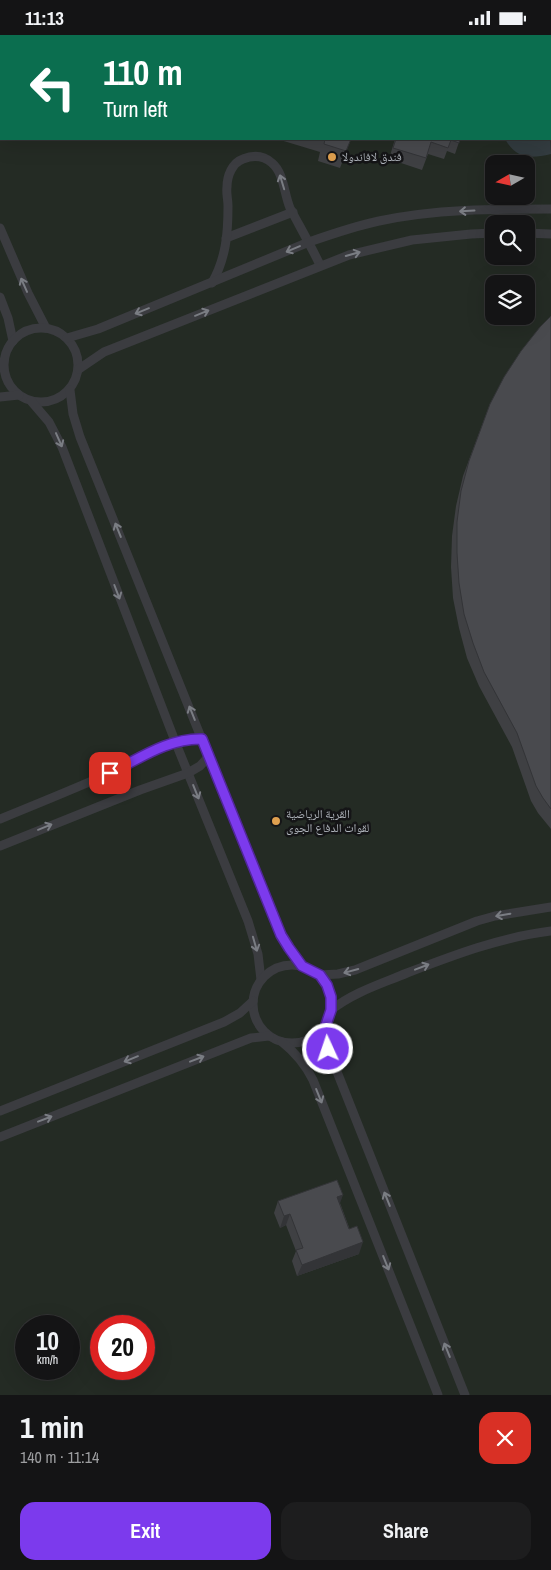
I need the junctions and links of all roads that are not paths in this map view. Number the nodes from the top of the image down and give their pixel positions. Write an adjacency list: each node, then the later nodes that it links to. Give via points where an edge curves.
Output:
1 (551, 209): 8 (lane, one-way to 8, via 469,210 406,216)
2 (293, 212): 7 (lane); 7 (lane, one-way to 7, via 273,164 262,157 239,160 233,167 227,187); 8 (lane)
3 (0, 228): 12 (lane, one-way to 3)
4 (485, 233): 9 (lane, one-way to 4, via 412,241)
5 (535, 233): 6 (lane)
6 (551, 234)
7 (226, 238): 10 (lane, via 223,260)
8 (309, 242): 9 (lane); 10 (lane, one-way to 10)
9 (320, 265): 16 (lane, one-way to 9, via 104,352)
10 (212, 283): 13 (lane, one-way to 13, via 98,329)
11 (0, 297): 14 (lane)
12 (46, 328): 13 (lane); 14 (lane, via 28,331)
13 (67, 338): 16 (lane, via 76,352)
14 (13, 341): 15 (lane)
15 (2, 362): 18 (lane, via 7,380)
16 (78, 369): 17 (lane)
17 (70, 390): 20 (lane, via 48,402); 21 (lane, one-way to 17, via 80,437)
18 (19, 395): 19 (lane); 20 (lane)
19 (0, 397)
20 (31, 401): 22 (lane, one-way to 22, via 56,434)
21 (202, 739): 22 (lane); 23 (lane)
22 (175, 741): 24 (lane); 25 (lane, via 110,773)
23 (209, 756): 24 (lane); 29 (lane, via 275,921)
24 (188, 773): 26 (lane, one-way to 24); 31 (lane, one-way to 31, via 248,921 258,954)
25 (0, 819)
26 (0, 846)
27 (551, 907): 30 (lane, one-way to 30, via 477,921 355,970)
28 (551, 931): 33 (lane, one-way to 28, via 360,992 449,957 503,940)
29 (302, 966): 30 (lane); 31 (lane, via 290,964 279,967)
30 (320, 975): 33 (lane, via 331,997)
31 (261, 980): 32 (lane)
32 (253, 1001): 35 (lane, via 254,1014); 37 (lane, one-way to 37, via 224,1022)
33 (331, 1010): 34 (lane)
34 (326, 1025): 36 (lane, via 307,1041); 40 (lane, one-way to 34, via 328,1049)
35 (269, 1036): 36 (lane); 38 (lane, one-way to 35, via 244,1041)
36 (282, 1042): 39 (lane, one-way to 39, via 294,1051 313,1080)
37 (0, 1111)
38 (0, 1137)
39 (438, 1395)
40 (465, 1395)

